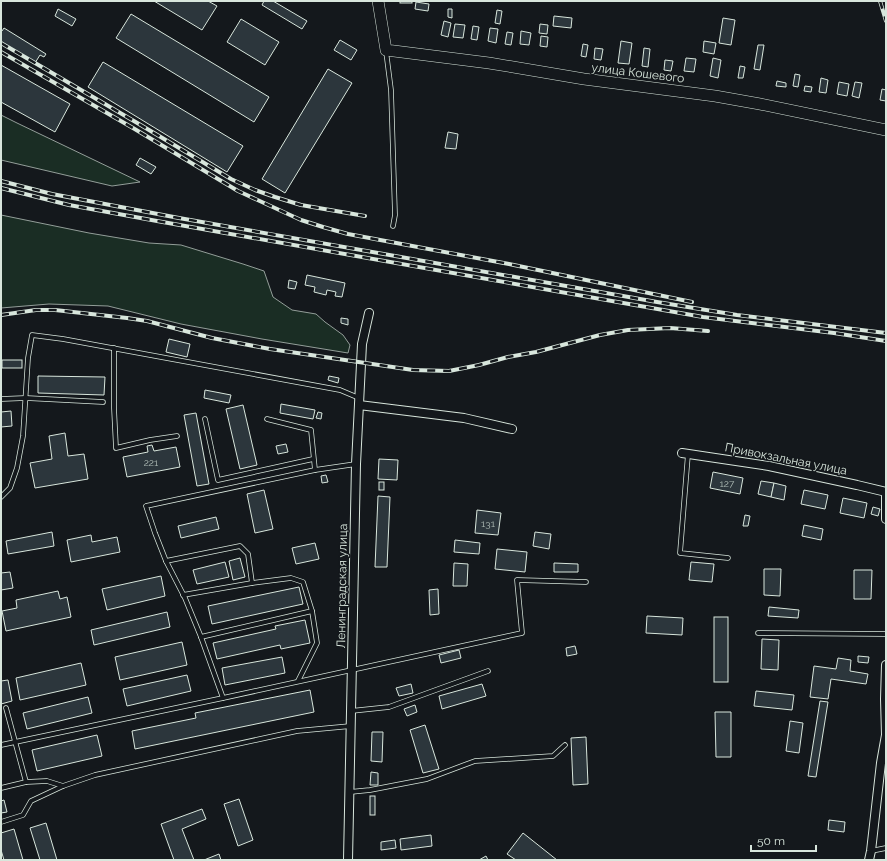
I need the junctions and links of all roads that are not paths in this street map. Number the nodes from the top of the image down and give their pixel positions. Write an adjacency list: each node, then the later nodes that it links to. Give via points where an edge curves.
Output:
1 (378, 1): 2 (street)
2 (386, 50): 3 (street, улица Кошевого, via 715,96); 4 (lane, via 391,90 395,215)
3 (886, 130)
4 (393, 226)
5 (369, 313): 9 (street, Ленинградская улица, via 362,344)
6 (114, 348): 7 (lane, via 32,335); 9 (lane, via 340,390); 14 (lane, via 116,448)
7 (26, 398): 8 (lane); 10 (lane); 20 (lane, via 17,468 10,488)
8 (1, 399)
9 (359, 401): 13 (street, via 464,418); 17 (street, Ленинградская улица)
10 (103, 402)
11 (205, 418): 16 (lane, via 218,480)
12 (267, 419): 16 (lane, via 312,430)
13 (512, 429)
14 (177, 436)
15 (685, 453): 19 (street, Привокзальная улица, via 769,466); 22 (lane, via 680,553)
16 (313, 459): 18 (lane)
17 (356, 464): 18 (lane); 32 (street, Ленинградская улица)
18 (315, 470): 23 (lane, via 146,506)
19 (886, 492): 21 (street)
20 (1, 496)
21 (886, 519)
22 (728, 558)
23 (166, 561): 25 (lane, via 240,546 248,554); 26 (lane)
24 (586, 582): 32 (lane, via 517,580 522,633)
25 (252, 583): 26 (lane); 27 (lane, via 291,578 303,582)
26 (183, 595): 30 (lane)
27 (312, 611): 30 (lane); 34 (lane, via 317,642)
28 (758, 633): 29 (lane)
29 (886, 634)
30 (201, 637): 35 (lane)
31 (886, 665): 48 (street, via 886,735)
32 (352, 669): 34 (lane); 37 (street, Ленинградская улица)
33 (488, 671): 37 (lane, via 389,707)
34 (298, 681): 35 (lane)
35 (223, 698): 39 (lane)
36 (6, 708): 39 (lane)
37 (351, 711): 38 (street, Ленинградская улица)
38 (351, 726): 43 (lane, via 297,731 95,775); 45 (street, Ленинградская улица)
39 (15, 742): 40 (lane); 42 (lane)
40 (1, 745)
41 (565, 745): 45 (lane, via 553,756 475,761 427,779)
42 (26, 782): 43 (lane, via 47,781); 44 (lane)
43 (63, 786): 46 (lane, via 31,801 23,815)
44 (1, 788)
45 (349, 792): 49 (street, Ленинградская улица)
46 (1, 822)
47 (886, 848): 48 (lane)
48 (871, 851): 50 (street)
49 (348, 860)
50 (869, 860)

